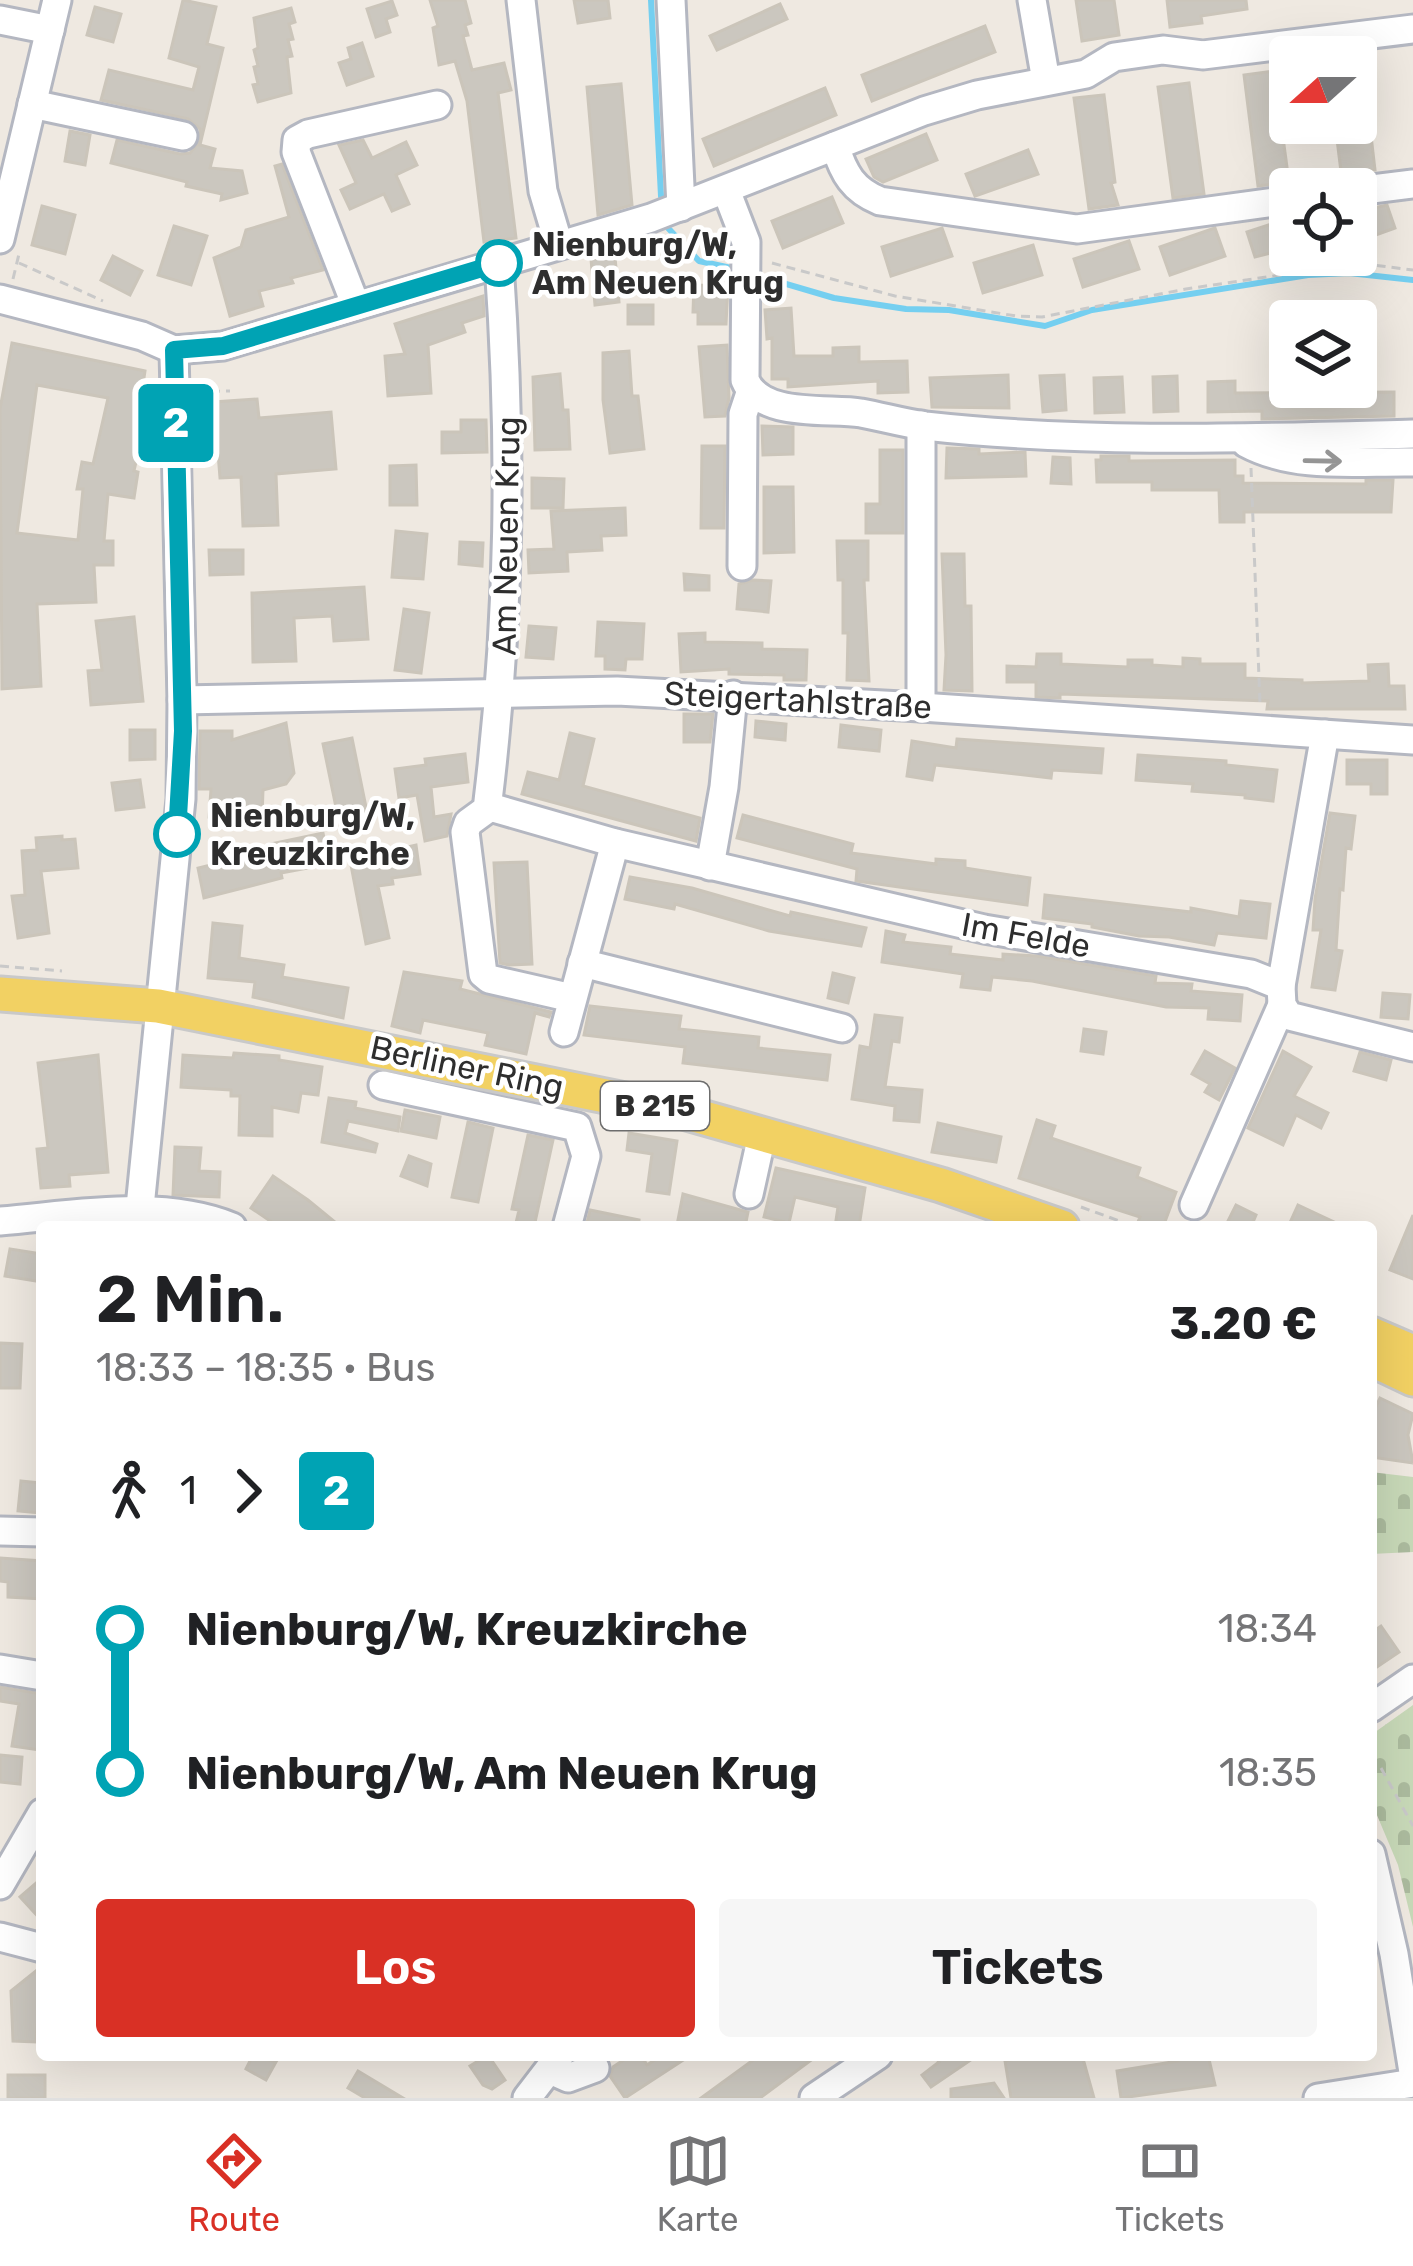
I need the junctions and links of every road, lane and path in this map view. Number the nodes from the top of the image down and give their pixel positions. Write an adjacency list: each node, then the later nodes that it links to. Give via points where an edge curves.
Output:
1 (2, 0): 6 (street)
2 (57, 0): 9 (street)
3 (521, 0): 21 (street, via 543,191)
4 (671, 0): 19 (street)
5 (1032, 0): 10 (street)
6 (0, 10)
7 (0, 20): 9 (street)
8 (1413, 29): 10 (street, via 1203,55 1163,50)
9 (50, 30): 11 (street)
10 (1046, 81): 14 (street, via 959,100)
11 (32, 104): 13 (street); 20 (street)
12 (437, 105): 28 (street, via 297,140)
13 (183, 136)
14 (835, 146): 17 (street); 18 (street, via 861,194 880,201 1078,229)
15 (1413, 184): 16 (street)
16 (1377, 188)
17 (726, 190): 19 (street); 22 (street)
18 (1269, 203)
19 (681, 207): 21 (street)
20 (0, 239)
21 (560, 245): 24 (street)
22 (746, 253): 25 (path, via 895,296 1042,317 1320,269); 32 (street)
23 (17, 262): 27 (path)
24 (499, 263): 28 (street); 38 (street, Am Neuen Krug, via 510,511)
25 (1413, 270)
26 (0, 299): 29 (street)
27 (107, 302)
28 (356, 306): 29 (street, via 223,346)
29 (174, 350): 31 (street)
30 (230, 391): 31 (path)
31 (175, 393): 40 (street)
32 (750, 393): 33 (street, via 765,403); 37 (street, via 743,414)
33 (921, 425): 35 (street); 41 (street)
34 (1413, 434): 35 (street)
35 (1243, 441): 36 (street, one-way to 36, via 1302,461); 42 (path)
36 (1413, 462)
37 (742, 566)
38 (501, 693): 39 (street, Steigertahlstraße); 40 (street, Steigertahlstraße); 45 (street, Am Neuen Krug)
39 (733, 695): 41 (street, Steigertahlstraße); 47 (street)
40 (182, 700): 52 (street, via 181,799)
41 (921, 706): 42 (street, Steigertahlstraße)
42 (1261, 730): 43 (street, Steigertahlstraße)
43 (1325, 734): 44 (street, Steigertahlstraße); 50 (street)
44 (1413, 740)
45 (490, 807): 46 (street); 51 (street, Am Neuen Krug, via 465,832 483,974)
46 (615, 843): 47 (street, Im Felde); 48 (street)
47 (710, 866): 50 (street, Im Felde, via 984,929 1251,974)
48 (582, 963): 51 (street); 53 (street)
49 (0, 994): 52 (main road, Berliner Ring / B 215)
50 (1281, 996): 55 (street, Im Felde, via 1289,1016); 59 (street)
51 (572, 998): 54 (street)
52 (158, 1006): 57 (main road, Berliner Ring / B 215); 60 (street)
53 (842, 1028)
54 (564, 1032)
55 (1413, 1048)
56 (383, 1085): 63 (street, via 577,1127 586,1156)
57 (762, 1135): 58 (street); 64 (main road, Berliner Ring / B 215)
58 (749, 1194)
59 (1194, 1205)
60 (138, 1220): 61 (street); 62 (street)
61 (0, 1221)
62 (213, 1221)
63 (569, 1221)
64 (1036, 1221)
65 (1377, 1337): 66 (main road)
66 (1413, 1352)
67 (1377, 1362): 68 (main road)
68 (1413, 1379)
69 (0, 1531): 70 (street)
70 (36, 1532)
71 (0, 1669): 72 (street)
72 (36, 1675)
73 (1413, 1679): 74 (street)
74 (1377, 1704)
75 (1381, 1768): 77 (path)
76 (36, 1823): 80 (street)
77 (1413, 1826): 78 (path)
78 (1413, 1840)
79 (1377, 1881): 86 (street)
80 (0, 1885)
81 (0, 1936): 82 (street)
82 (36, 1948)
83 (869, 2061): 89 (street)
84 (555, 2063): 85 (street, via 568,2078); 88 (street)
85 (595, 2068)
86 (1413, 2072)
87 (1413, 2083): 90 (street)
88 (527, 2098)
89 (814, 2098)
90 (1318, 2098)

